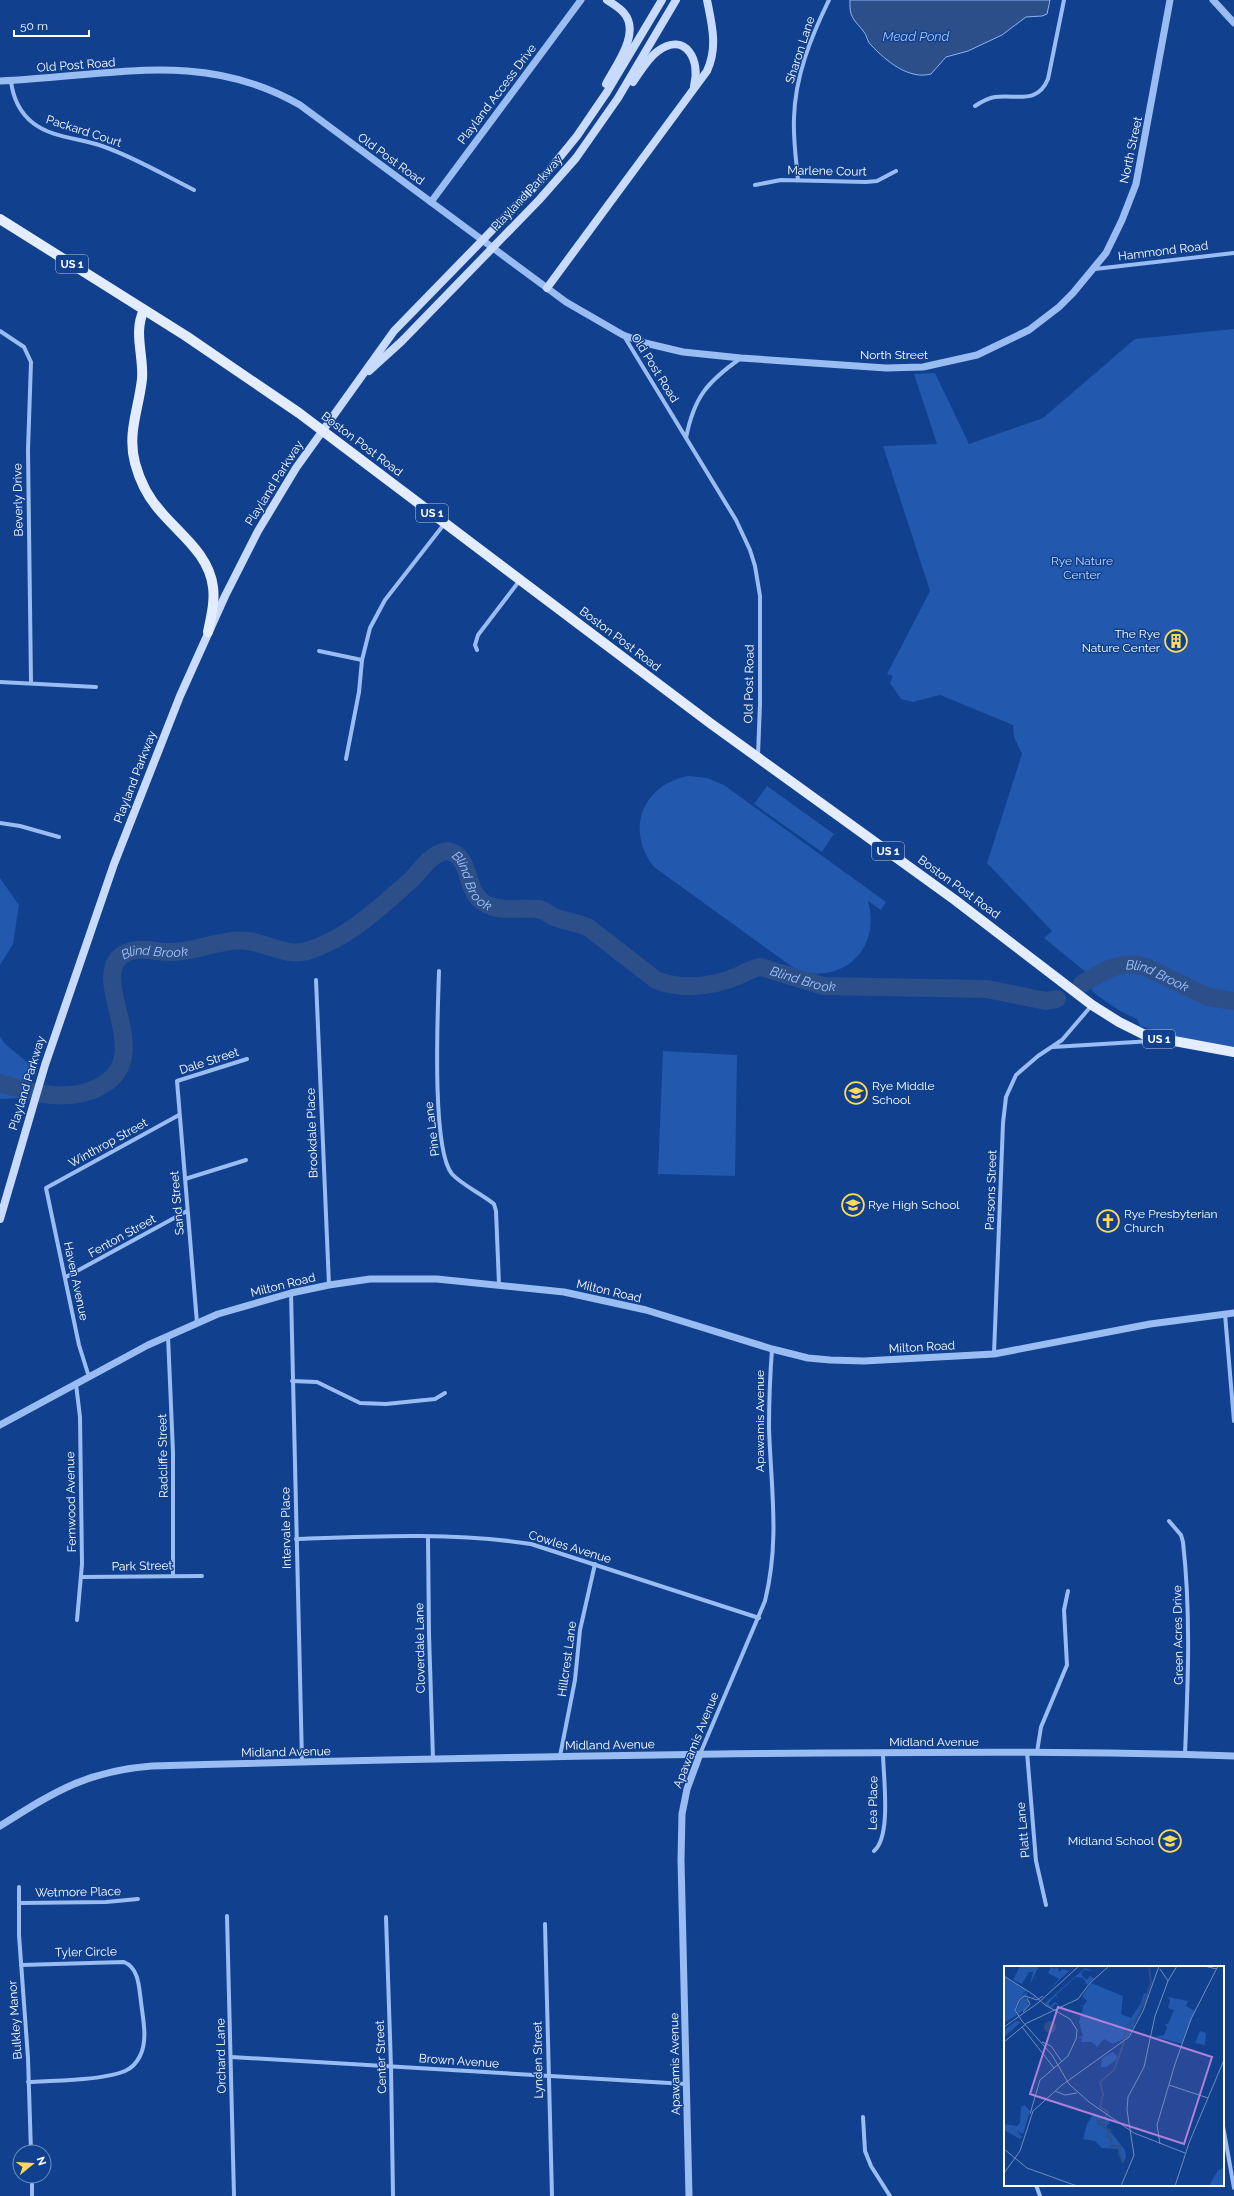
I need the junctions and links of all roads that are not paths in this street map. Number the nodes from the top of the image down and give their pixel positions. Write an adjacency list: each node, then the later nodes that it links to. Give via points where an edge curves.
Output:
1 (581, 0): 21 (street, Playland Access Drive)
2 (607, 0): 16 (main road, via 624,13 628,20 630,35)
3 (662, 0): 16 (main road, Playland Parkway)
4 (676, 0): 15 (main road, Playland Parkway)
5 (707, 0): 13 (main road, via 714,33 713,53 707,71)
6 (829, 0): 18 (street, Sharon Lane, via 809,46 798,85 794,118)
7 (1064, 0): 14 (street, via 1045,87 1034,96 991,98)
8 (1170, 0): 24 (street, North Street, via 1136,184 1115,236)
9 (1213, 0): 10 (street)
10 (1234, 23)
11 (0, 81): 12 (street, Old Post Road)
12 (11, 81): 20 (street, Packard Court, via 12,93 24,114 45,130 101,145); 21 (street, Old Post Road, via 165,69 201,71 239,78 267,88 300,105)
13 (692, 91): 15 (main road, via 696,80 696,62 686,49 672,44 657,52); 25 (main road)
14 (975, 106)
15 (608, 114): 30 (main road, Playland Parkway, via 576,158 539,200 402,341)
16 (587, 122): 30 (main road, Playland Parkway, via 542,179 394,331)
17 (896, 172): 18 (street, Marlene Court, via 877,181 866,182)
18 (798, 180): 19 (street, Marlene Court)
19 (755, 185)
20 (194, 190)
21 (431, 202): 25 (street, Old Post Road)
22 (1, 222): 26 (main road, Boston Post Road / US 1)
23 (1234, 253): 24 (street, Hammond Road)
24 (1094, 269): 29 (street, North Street, via 1059,307 1029,330 996,348 959,360 906,368)
25 (547, 288): 28 (street, Old Post Road, via 583,313)
26 (144, 310): 32 (main road, Boston Post Road / US 1, via 300,413); 34 (main road, via 139,333 142,381 132,436 135,462 149,496 162,514 193,546 211,576 213,594)
27 (0, 332): 39 (street, Beverly Drive, via 24,347 31,362 28,450)
28 (623, 335): 29 (street, North Street, via 664,349); 31 (street, Old Post Road)
29 (741, 358): 31 (street, Old Post Road, via 706,387 693,413)
30 (362, 376): 34 (main road, Playland Parkway, via 313,443 277,499 241,563)
31 (686, 439): 41 (street, Old Post Road, via 736,520 755,566 761,612)
32 (445, 523): 33 (main road, Boston Post Road / US 1); 37 (street, via 385,600 370,628)
33 (521, 580): 35 (street, via 478,636 475,645); 41 (main road, Boston Post Road / US 1)
34 (208, 632): 58 (main road, Playland Parkway, via 114,864 45,1065)
35 (477, 650)
36 (319, 651): 37 (street)
37 (362, 660): 42 (street, via 359,692)
38 (0, 682): 39 (street)
39 (31, 682): 40 (street)
40 (96, 687)
41 (758, 756): 47 (main road, Boston Post Road / US 1, via 960,904)
42 (346, 759)
43 (0, 823): 44 (street)
44 (59, 837)
45 (439, 971): 60 (street, Pine Lane, via 437,1062 439,1114 445,1155 452,1174 494,1204)
46 (316, 980): 61 (street, Brookdale Place)
47 (1092, 1005): 48 (main road, Boston Post Road / US 1, via 1133,1029); 49 (street, Parsons Street, via 1072,1031)
48 (1163, 1040): 49 (street, Parsons Street); 50 (main road, Boston Post Road / US 1)
49 (1052, 1048): 68 (street, Parsons Street, via 1016,1075 1010,1085 1004,1108)
50 (1234, 1052)
51 (247, 1059): 52 (street, Dale Street)
52 (176, 1081): 53 (street, Sand Street)
53 (179, 1115): 55 (street, Sand Street); 56 (street, Winthrop Street)
54 (246, 1160): 55 (street)
55 (185, 1178): 57 (street, Sand Street)
56 (46, 1188): 59 (street, Haven Avenue)
57 (187, 1211): 59 (street, Fenton Street); 65 (street, Sand Street)
58 (0, 1219)
59 (66, 1278): 69 (street, Haven Avenue, via 79,1345)
60 (499, 1284): 61 (street, Milton Road, via 406,1278 370,1279); 67 (street, Milton Road, via 564,1292 619,1303)
61 (329, 1285): 62 (street, Milton Road)
62 (291, 1293): 65 (street, Milton Road); 70 (street, Intervale Place)
63 (1225, 1313): 64 (street, Milton Road); 68 (street, Milton Road, via 1150,1324); 73 (street)
64 (1234, 1313)
65 (197, 1322): 66 (street, Milton Road)
66 (168, 1336): 69 (street, Milton Road); 79 (street, Radcliffe Street, via 173,1452)
67 (772, 1349): 68 (street, Milton Road, via 808,1358 864,1361); 83 (street, Apawamis Avenue, via 769,1392 774,1556)
68 (994, 1354)
69 (89, 1377): 71 (street, Milton Road)
70 (292, 1381): 72 (street, via 317,1382 360,1403 386,1404 435,1399); 77 (street, Intervale Place)
71 (76, 1384): 74 (street, Milton Road); 81 (street, Fernwood Avenue, via 80,1417)
72 (445, 1393)
73 (1234, 1421)
74 (0, 1425)
75 (1169, 1521): 89 (street, Green Acres Drive, via 1181,1535 1188,1586)
76 (428, 1537): 77 (street, Cowles Avenue); 78 (street, Cowles Avenue, via 493,1538 524,1543); 92 (street, Cloverdale Lane)
77 (296, 1539): 93 (street, Intervale Place)
78 (595, 1564): 83 (street, Cowles Avenue); 90 (street, Hillcrest Lane, via 580,1630 575,1680)
79 (173, 1576): 80 (street, Park Street); 81 (street, Park Street)
80 (202, 1576)
81 (82, 1577): 84 (street, Fernwood Avenue)
82 (1068, 1592): 86 (street, via 1064,1610 1067,1665 1041,1727)
83 (759, 1618): 88 (street, Apawamis Avenue)
84 (77, 1620)
85 (1027, 1752): 86 (street, Midland Avenue); 87 (street, Midland Avenue); 99 (street, Platt Lane, via 1036,1861)
86 (1037, 1752): 89 (street, Midland Avenue)
87 (883, 1753): 88 (street, Midland Avenue); 95 (street, Lea Place, via 885,1822 879,1848)
88 (700, 1754): 90 (street, Midland Avenue); 108 (street, Apawamis Avenue, via 687,1788 682,1814)
89 (1186, 1754): 91 (street, Midland Avenue)
90 (560, 1756): 92 (street, Midland Avenue)
91 (1234, 1756)
92 (434, 1759): 93 (street, Midland Avenue)
93 (302, 1762): 94 (street, Midland Avenue, via 152,1766 110,1771 58,1791)
94 (0, 1826)
95 (874, 1851)
96 (19, 1887): 98 (street, Bulkley Manor)
97 (138, 1900): 98 (street, Wetmore Place)
98 (20, 1903): 103 (street, Bulkley Manor)
99 (1046, 1905)
100 (227, 1916): 104 (street, Orchard Lane)
101 (386, 1916): 105 (street, Center Street)
102 (545, 1924): 106 (street, Lynden Street)
103 (21, 1965): 107 (street, Bulkley Manor); 107 (street, Tyler Circle, via 116,1962 128,1964 137,1978 144,2026 140,2056 127,2070 108,2075)
104 (231, 2057): 105 (street, Brown Avenue); 116 (street, Orchard Lane)
105 (391, 2067): 106 (street, Brown Avenue); 117 (street, Center Street)
106 (549, 2077): 108 (street, Brown Avenue); 118 (street, Lynden Street)
107 (28, 2082): 111 (street, Bulkley Manor)
108 (686, 2084): 119 (street, Apawamis Avenue)
109 (863, 2117): 120 (street, via 865,2151 871,2166)
110 (1224, 2132): 114 (street)
111 (31, 2144)
112 (32, 2184): 115 (street)
113 (1036, 2186): 121 (street)
114 (1234, 2188)
115 (32, 2196)
116 (234, 2196)
117 (393, 2196)
118 (552, 2196)
119 (689, 2196)
120 (890, 2196)
121 (1040, 2196)

